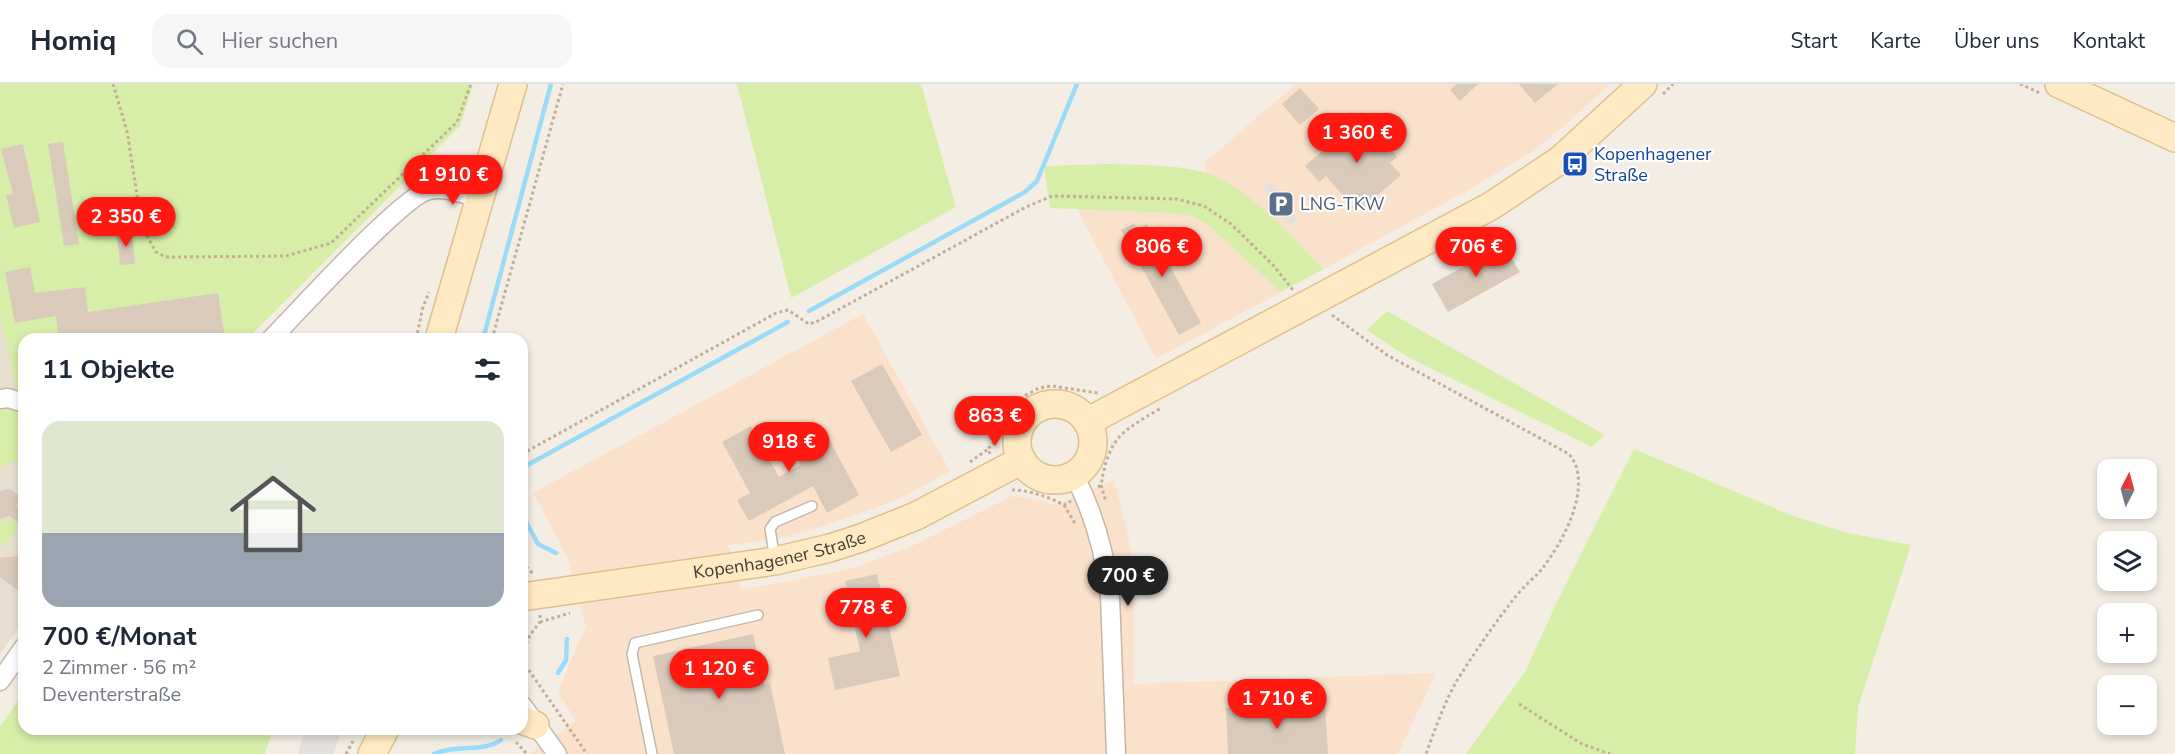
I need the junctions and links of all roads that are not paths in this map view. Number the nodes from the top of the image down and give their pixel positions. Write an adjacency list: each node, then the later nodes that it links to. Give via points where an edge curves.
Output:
1 (513, 84): 5 (main road)
2 (1643, 84): 10 (main road, via 1575,147 1491,206)
3 (2059, 84): 4 (main road)
4 (2175, 138)
5 (479, 198): 6 (street, via 443,189 416,195); 7 (main road)
6 (277, 333)
7 (441, 333)
8 (0, 399): 9 (street)
9 (18, 401)
10 (1098, 417): 11 (main road, via 1054,404 1031,412 1017,435); 12 (main road, via 1092,450)
11 (1011, 466): 12 (main road, via 1028,469 1049,480 1062,479); 14 (main road, Kopenhagener Straße, via 886,529)
12 (1079, 485): 22 (street, via 1095,524 1107,571)
13 (812, 506): 14 (lane, via 775,522 770,529)
14 (776, 561): 15 (main road, Kopenhagener Straße)
15 (528, 596)
16 (758, 615): 21 (lane, via 635,643 632,654)
17 (18, 656): 18 (street)
18 (0, 681)
19 (528, 719): 20 (street)
20 (558, 754)
21 (652, 754)
22 (1116, 754)

